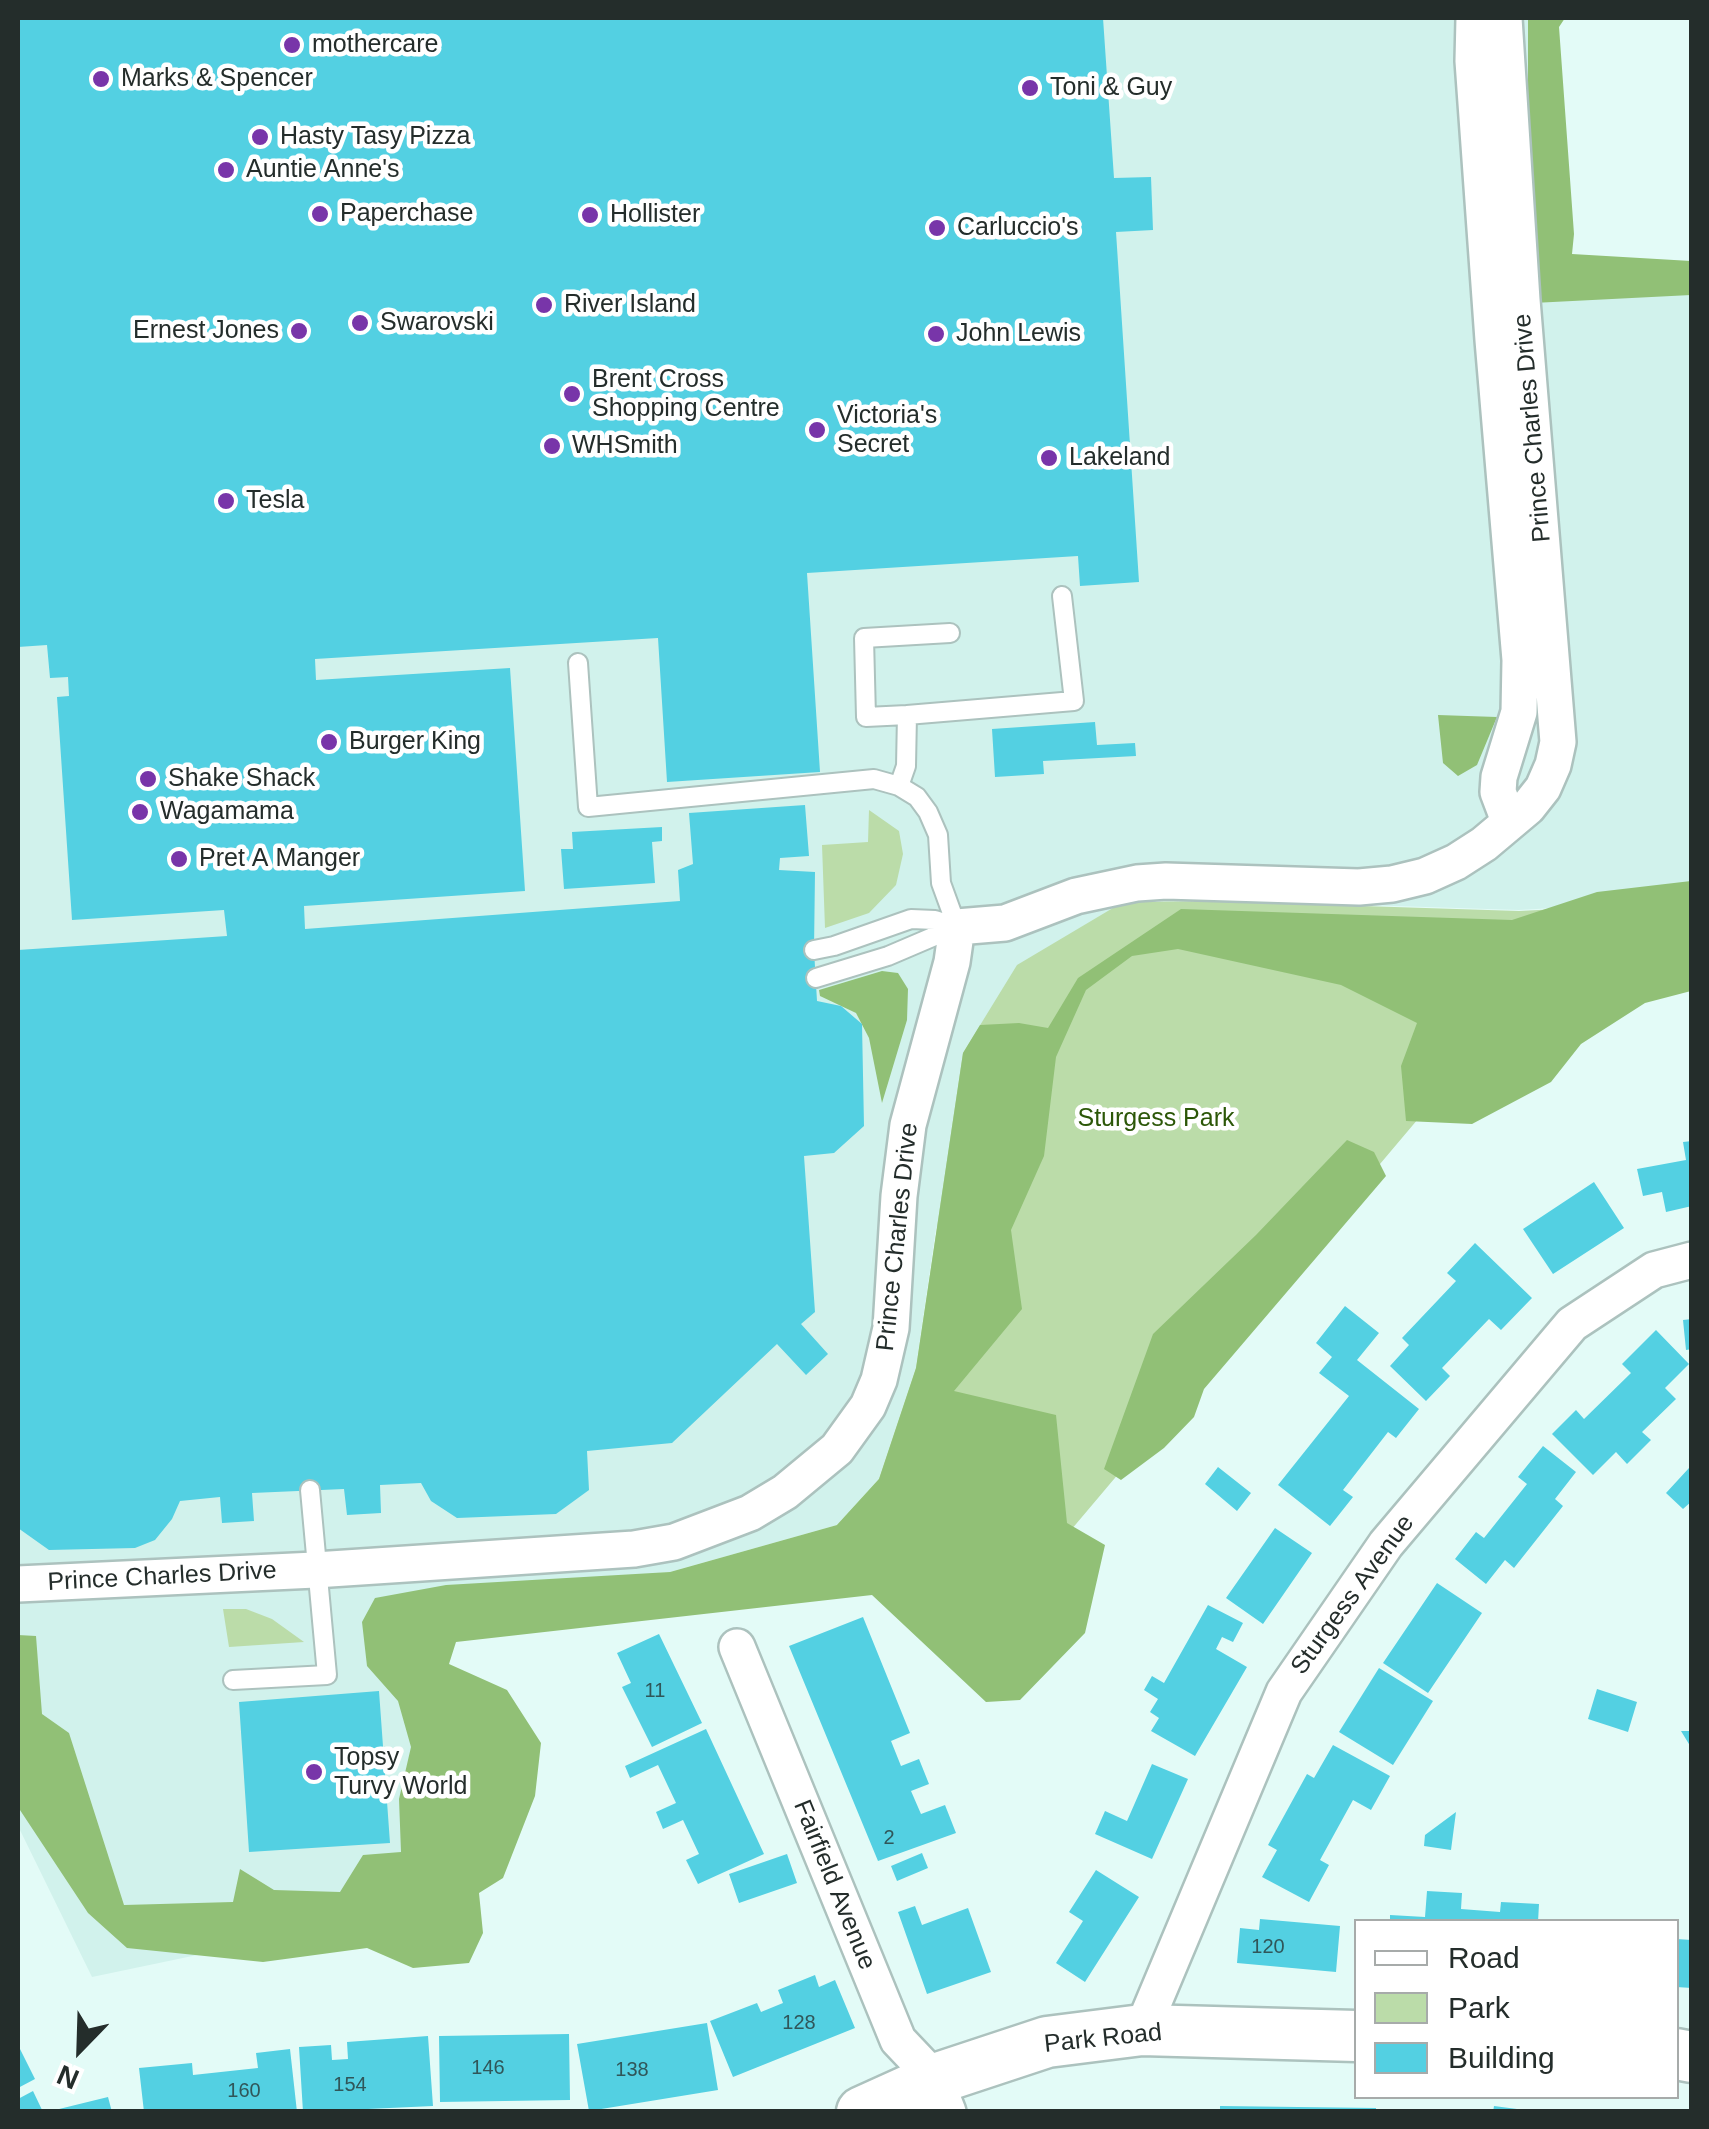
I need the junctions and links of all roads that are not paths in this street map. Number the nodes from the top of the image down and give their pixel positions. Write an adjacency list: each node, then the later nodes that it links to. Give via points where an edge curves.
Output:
1 (1474, 18): 8 (street, Prince Charles Drive, via 1492,340 1520,660 1519,712 1498,792)
2 (1504, 18): 8 (street, Prince Charles Drive, via 1558,742 1543,788)
3 (1062, 596): 6 (lane, via 1074,701)
4 (950, 634): 6 (lane, via 864,638 866,717)
5 (578, 663): 7 (lane, via 588,807 874,779)
6 (907, 715): 7 (lane, via 908,753)
7 (899, 786): 9 (lane, via 917,797 938,835 941,884)
8 (1510, 821): 9 (street, Prince Charles Drive, via 1456,862 1392,884 1136,882 1005,923)
9 (957, 927): 10 (lane, via 911,919); 11 (lane); 14 (street, Prince Charles Drive, via 908,1125 887,1354 868,1406 837,1450 750,1514 674,1542)
10 (814, 950)
11 (816, 978)
12 (1692, 1260): 18 (street, Sturgess Avenue, via 1654,1270 1572,1324 1386,1544 1284,1692)
13 (310, 1490): 14 (lane)
14 (316, 1570): 15 (street, Prince Charles Drive); 17 (lane, via 327,1676)
15 (18, 1584)
16 (737, 1648): 20 (street, Fairfield Avenue, via 898,2040)
17 (233, 1680)
18 (1142, 2030): 19 (street, Park Road); 20 (street, Park Road, via 1047,2042)
19 (1354, 2036)
20 (941, 2095): 21 (street, Park Road)
21 (862, 2112)

